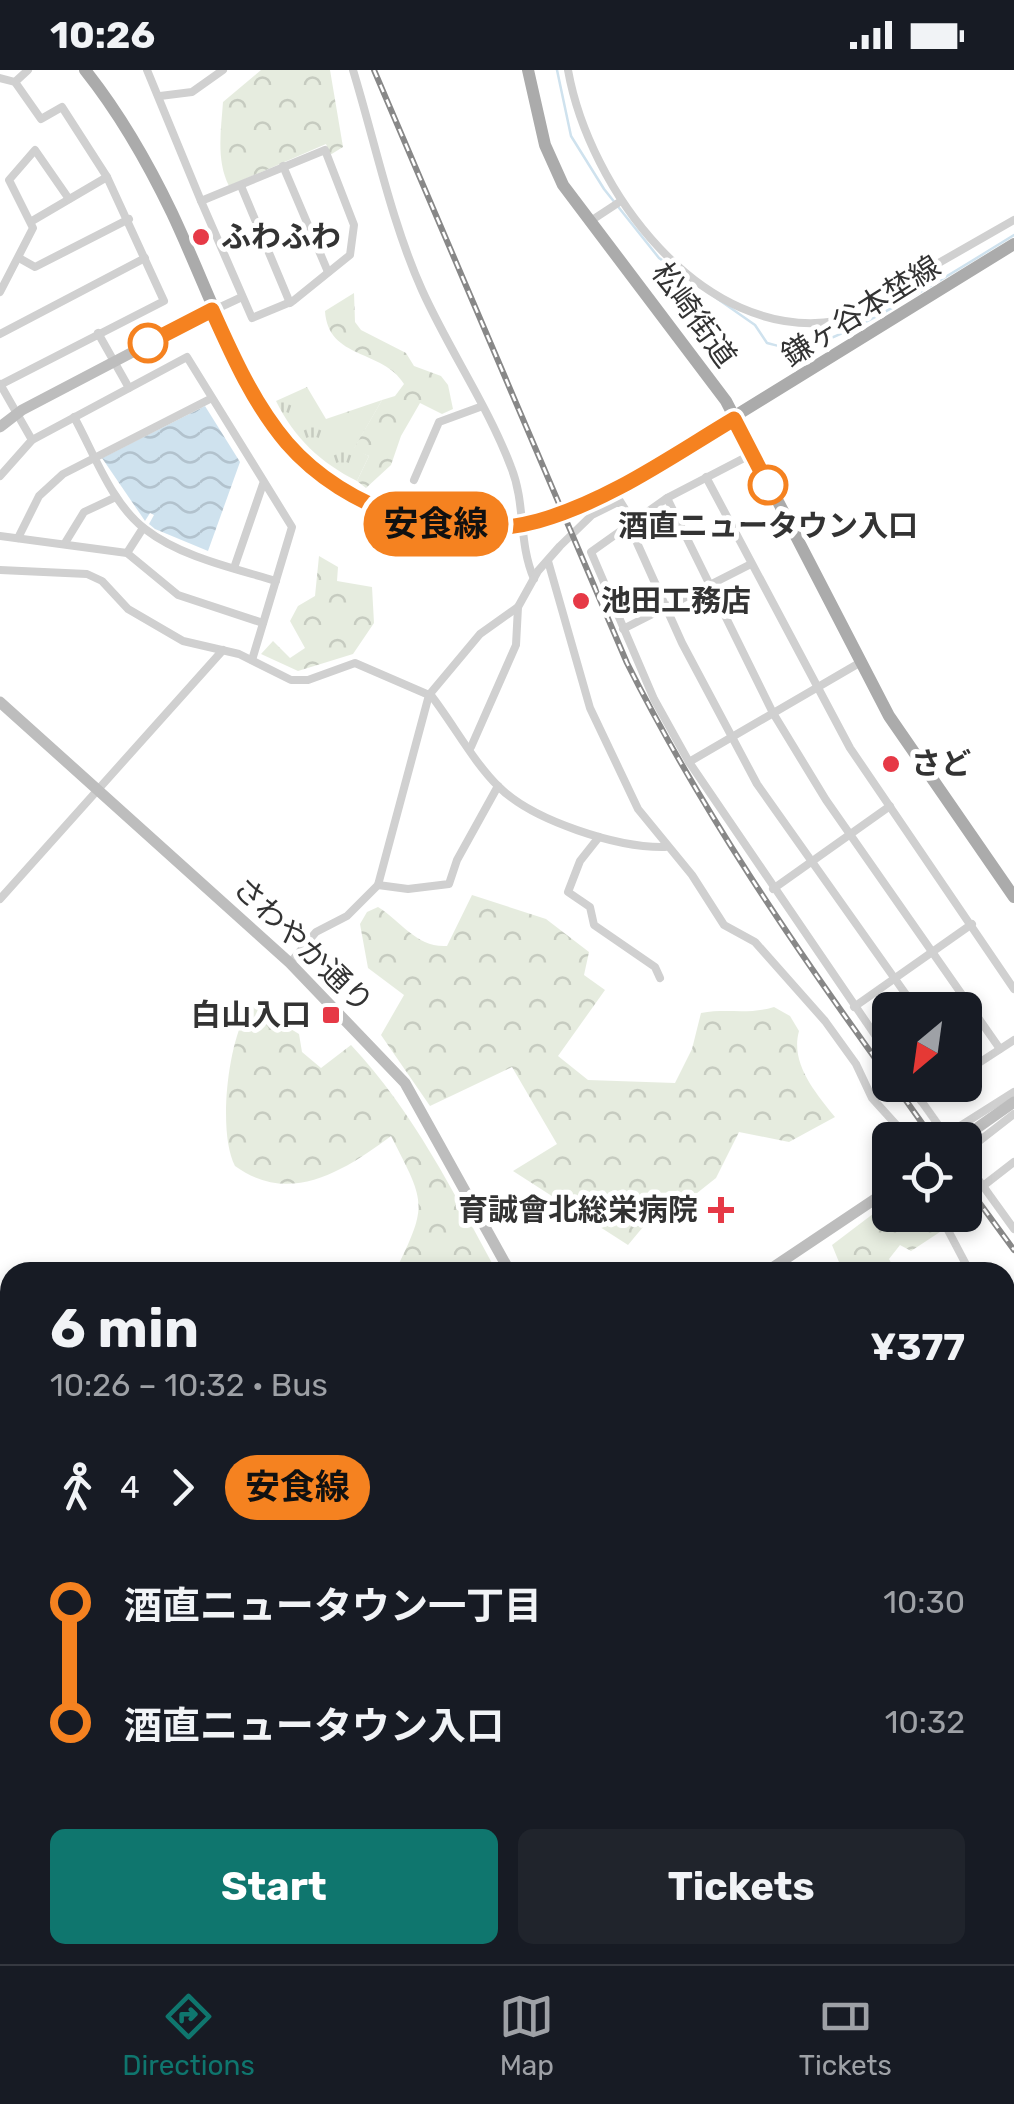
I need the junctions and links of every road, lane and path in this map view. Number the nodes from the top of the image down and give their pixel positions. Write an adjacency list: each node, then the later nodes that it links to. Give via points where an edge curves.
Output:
1 (28, 70): 9 (street)
2 (85, 70): 28 (main road, 鎌ヶ谷本埜線, via 138,147)
3 (147, 70): 10 (street)
4 (224, 70): 10 (street, via 192,92)
5 (352, 70): 35 (street, via 414,270)
6 (528, 70): 20 (main road, 松崎街道, via 549,156)
7 (568, 70): 16 (street, via 578,117)
8 (0, 78): 9 (street)
9 (15, 82): 12 (street, via 41,119 62,107)
10 (160, 96): 15 (street)
11 (283, 166): 13 (street); 24 (street); 24 (street, via 325,150 354,224 350,255)
12 (108, 177): 14 (street); 17 (street)
13 (241, 186): 15 (street); 27 (street)
14 (69, 199): 19 (street); 19 (street, via 34,150 8,180)
15 (201, 201): 26 (street)
16 (617, 204): 18 (street, via 679,266 716,292 759,316 803,323 837,321); 20 (street)
17 (129, 219): 22 (street, via 35,267); 23 (street)
18 (1014, 220)
19 (32, 221): 22 (street)
20 (589, 222): 38 (main road, 松崎街道, via 698,359)
21 (1014, 244): 38 (main road, 鎌ヶ谷本埜線)
22 (19, 258): 25 (street)
23 (146, 258): 29 (street); 30 (street, via 164,301)
24 (328, 272): 27 (street)
25 (0, 292)
26 (242, 297): 27 (street, via 252,318); 28 (street)
27 (290, 303)
28 (212, 310): 31 (street); 38 (main road, 鎌ヶ谷本埜線, bridge, via 245,380 288,444 358,498 426,522 480,528 537,522 636,477)
29 (0, 334)
30 (98, 334): 31 (street); 32 (street)
31 (114, 361): 33 (street); 36 (street)
32 (0, 384): 36 (street)
33 (129, 388): 34 (street, via 187,358); 37 (street)
34 (210, 398): 42 (street); 46 (street)
35 (480, 406): 45 (street, via 439,422); 59 (street, via 519,486 523,548)
36 (16, 413): 39 (street); 40 (street)
37 (74, 417): 40 (street); 42 (street)
38 (734, 419): 41 (main road, 松崎街道)
39 (0, 427)
40 (32, 440): 43 (street)
41 (752, 454): 44 (street); 68 (main road, 松崎街道)
42 (96, 456): 47 (street); 52 (street, via 52,482)
43 (0, 476)
44 (706, 477): 48 (street); 56 (street)
45 (414, 480)
46 (263, 484): 57 (street); 60 (street, via 292,527)
47 (116, 497): 50 (street); 53 (street, via 84,512)
48 (667, 498): 49 (street); 61 (street)
49 (631, 523): 55 (street, via 620,501 592,515); 62 (street); 65 (street, via 591,552)
50 (143, 528): 54 (street); 57 (street, via 176,548)
51 (0, 536): 52 (street)
52 (18, 538): 53 (street)
53 (65, 543): 54 (street)
54 (127, 553): 64 (street, via 178,596)
55 (548, 560): 59 (street); 81 (street, via 590,708 638,808)
56 (751, 564): 61 (street); 69 (street)
57 (234, 568): 60 (street)
58 (0, 570): 66 (street, via 88,574 128,609 183,642)
59 (534, 579): 63 (street)
60 (276, 581): 64 (street)
61 (708, 585): 62 (street); 72 (street)
62 (665, 606): 65 (street); 73 (street)
63 (518, 607): 70 (street, via 480,634); 74 (street, via 516,645)
64 (263, 623): 67 (street)
65 (623, 629): 75 (street)
66 (223, 650): 67 (street); 77 (street)
67 (252, 660): 70 (street, via 298,681 355,663)
68 (861, 662): 69 (street); 85 (main road, 松崎街道, via 908,747)
69 (816, 688): 72 (street); 78 (street)
70 (429, 694): 74 (street); 83 (street)
71 (0, 702): 77 (street, さわやか通り)
72 (773, 712): 73 (street); 79 (street)
73 (731, 737): 75 (street); 82 (street)
74 (472, 747): 76 (street)
75 (689, 762): 84 (street)
76 (498, 786): 80 (street, via 528,807); 83 (street, via 449,884)
77 (99, 791): 86 (street); 89 (street, さわやか通り)
78 (890, 806): 79 (street); 87 (street)
79 (850, 834): 82 (street); 88 (street)
80 (598, 837): 81 (street); 90 (street, via 568,892 590,908 594,925)
81 (665, 846): 102 (street, via 724,924 755,942 825,1021)
82 (810, 862): 84 (street); 91 (street)
83 (378, 885): 89 (street, via 347,916 316,932)
84 (773, 889): 94 (street)
85 (1014, 897)
86 (0, 900)
87 (972, 924): 88 (street); 92 (street)
88 (933, 952): 91 (street); 97 (street)
89 (290, 963): 113 (street, さわやか通り, via 405,1084)
90 (660, 978)
91 (895, 979): 93 (street); 94 (street)
92 (1014, 989)
93 (904, 992)
94 (854, 1007): 95 (street)
95 (872, 1032)
96 (1014, 1040): 97 (street)
97 (1000, 1049): 98 (street)
98 (982, 1061)
99 (1014, 1092): 103 (street)
100 (1014, 1102): 104 (street)
101 (1014, 1114): 105 (street)
102 (894, 1122)
103 (970, 1122)
104 (982, 1124)
105 (982, 1139)
106 (1014, 1162): 107 (street)
107 (983, 1186): 110 (street)
108 (872, 1201): 114 (street)
109 (1014, 1210): 110 (street)
110 (1005, 1216): 111 (street)
111 (1014, 1228)
112 (949, 1232): 115 (street)
113 (504, 1262)
114 (781, 1262)
115 (965, 1262)

